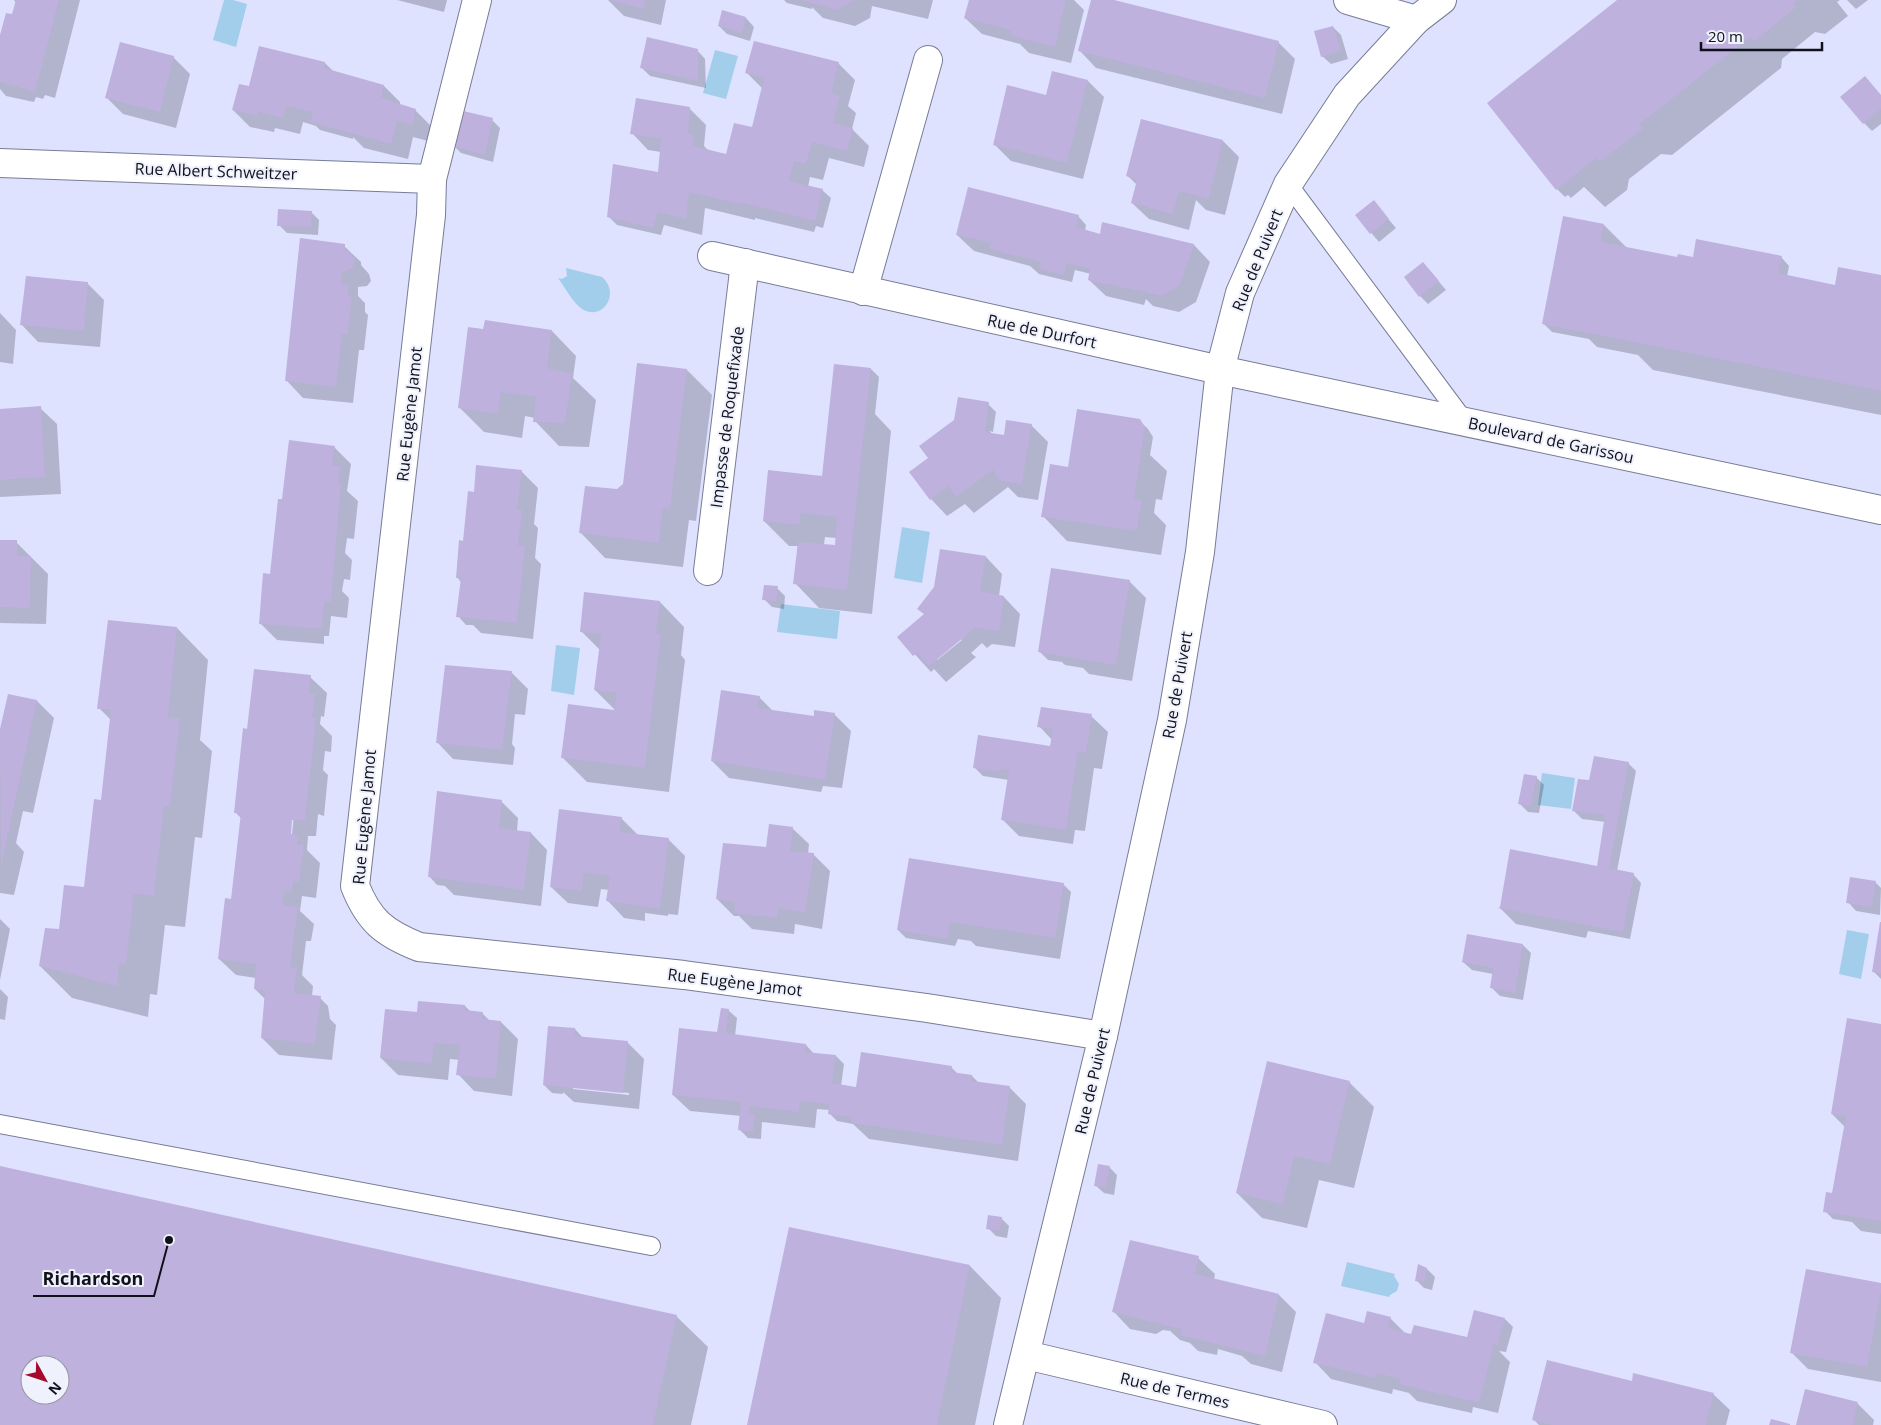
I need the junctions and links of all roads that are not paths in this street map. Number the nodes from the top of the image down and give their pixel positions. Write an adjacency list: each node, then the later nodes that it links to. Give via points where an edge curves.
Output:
1 (478, 0): 7 (street, Rue Eugène Jamot)
2 (1348, 0): 4 (street)
3 (1442, 0): 4 (street, Rue de Puivert)
4 (1416, 20): 8 (street, Rue de Puivert, via 1347,95)
5 (928, 60): 11 (street)
6 (0, 162): 7 (street, Rue Albert Schweitzer)
7 (432, 179): 16 (street, Rue Eugène Jamot, via 431,215 355,886 378,924 396,938 419,947 684,975)
8 (1288, 184): 12 (street, Rue de Puivert, via 1240,293); 13 (lane)
9 (712, 256): 10 (street, Rue de Durfort)
10 (746, 263): 11 (street, Rue de Durfort); 15 (street, Impasse de Roquefixade)
11 (863, 291): 12 (street, Rue de Durfort)
12 (1220, 370): 13 (street, Boulevard de Garissou); 16 (street, Rue de Puivert, via 1200,552 1172,720)
13 (1465, 422): 14 (street, Boulevard de Garissou)
14 (1881, 510)
15 (708, 571)
16 (1103, 1036): 19 (street, Rue de Puivert)
17 (0, 1124): 18 (lane)
18 (651, 1246)
19 (1026, 1355): 20 (street, Rue de Puivert); 21 (street, Rue de Termes)
20 (1008, 1425)
21 (1324, 1425)

